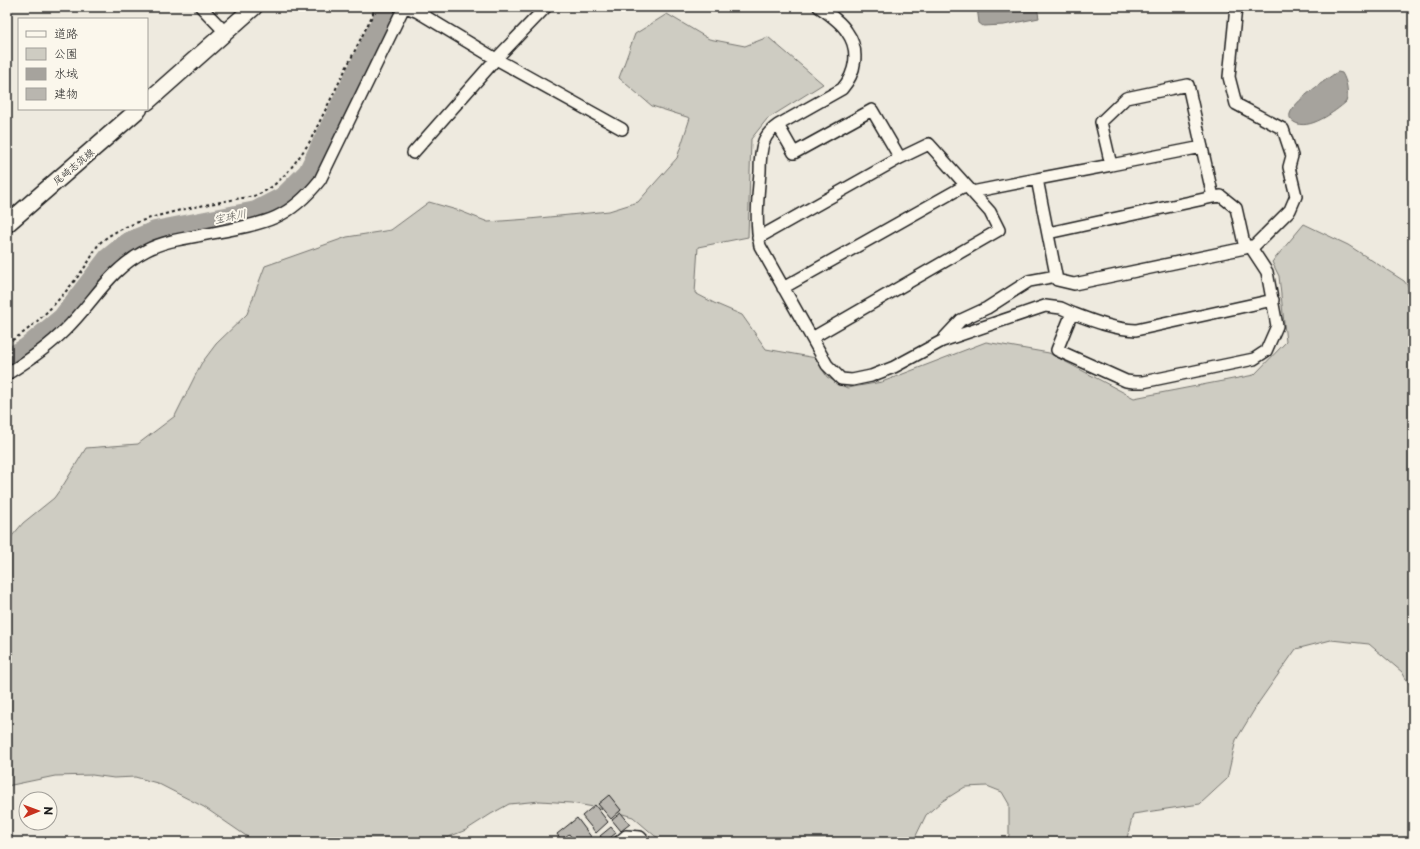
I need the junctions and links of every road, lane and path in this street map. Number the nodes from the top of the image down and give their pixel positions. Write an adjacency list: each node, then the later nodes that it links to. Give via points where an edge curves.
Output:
1 (201, 7): 8 (street)
2 (254, 7): 8 (main road)
3 (375, 7): 31 (path, via 309,143 296,162 276,183 268,190 248,198 161,216 116,232 94,250 87,264 48,311)
4 (405, 7): 9 (street, via 418,12); 32 (street, via 320,180 306,196 285,212 268,220 163,243 139,254 103,284 65,330 36,355)
5 (546, 7): 9 (street)
6 (819, 7): 12 (street, via 848,32 855,54 853,72 842,88)
7 (1236, 7): 24 (street, via 1229,76 1236,104 1283,129 1292,156 1289,167 1296,196 1290,210 1255,245)
8 (225, 32): 10 (main road)
9 (496, 59): 13 (street); 15 (street)
10 (148, 101)
11 (138, 110): 21 (main road, 尾崎志筑線)
12 (778, 125): 16 (street, via 794,153 872,110); 23 (street, via 768,134 762,147 757,211)
13 (622, 128)
14 (1202, 147): 17 (street); 17 (street, via 1188,85 1126,98 1101,122); 20 (street)
15 (413, 152)
16 (900, 158): 19 (street, via 929,144); 23 (street)
17 (1111, 165): 18 (street)
18 (1037, 179): 19 (street); 22 (street)
19 (969, 188): 26 (street); 29 (street, via 990,212 999,230)
20 (1213, 197): 22 (street); 24 (street, via 1221,196 1236,208)
21 (7, 224)
22 (1048, 233): 25 (street)
23 (758, 238): 26 (street)
24 (1248, 247): 25 (street, via 1074,284 1057,280); 27 (street, via 1267,272)
25 (1056, 276): 30 (street, via 1028,281 987,308 961,320)
26 (784, 288): 29 (street)
27 (1273, 300): 28 (street, via 1136,330 1110,327); 28 (street, via 1277,326 1266,350 1254,359 1143,382 1126,381 1057,350)
28 (1072, 313): 30 (street, via 1061,308 1039,307)
29 (812, 338): 30 (street, via 832,372 841,379 852,380 894,367)
30 (942, 341)
31 (7, 343)
32 (7, 374)
33 (619, 842): 34 (street, via 626,836 640,837)
34 (645, 842)

